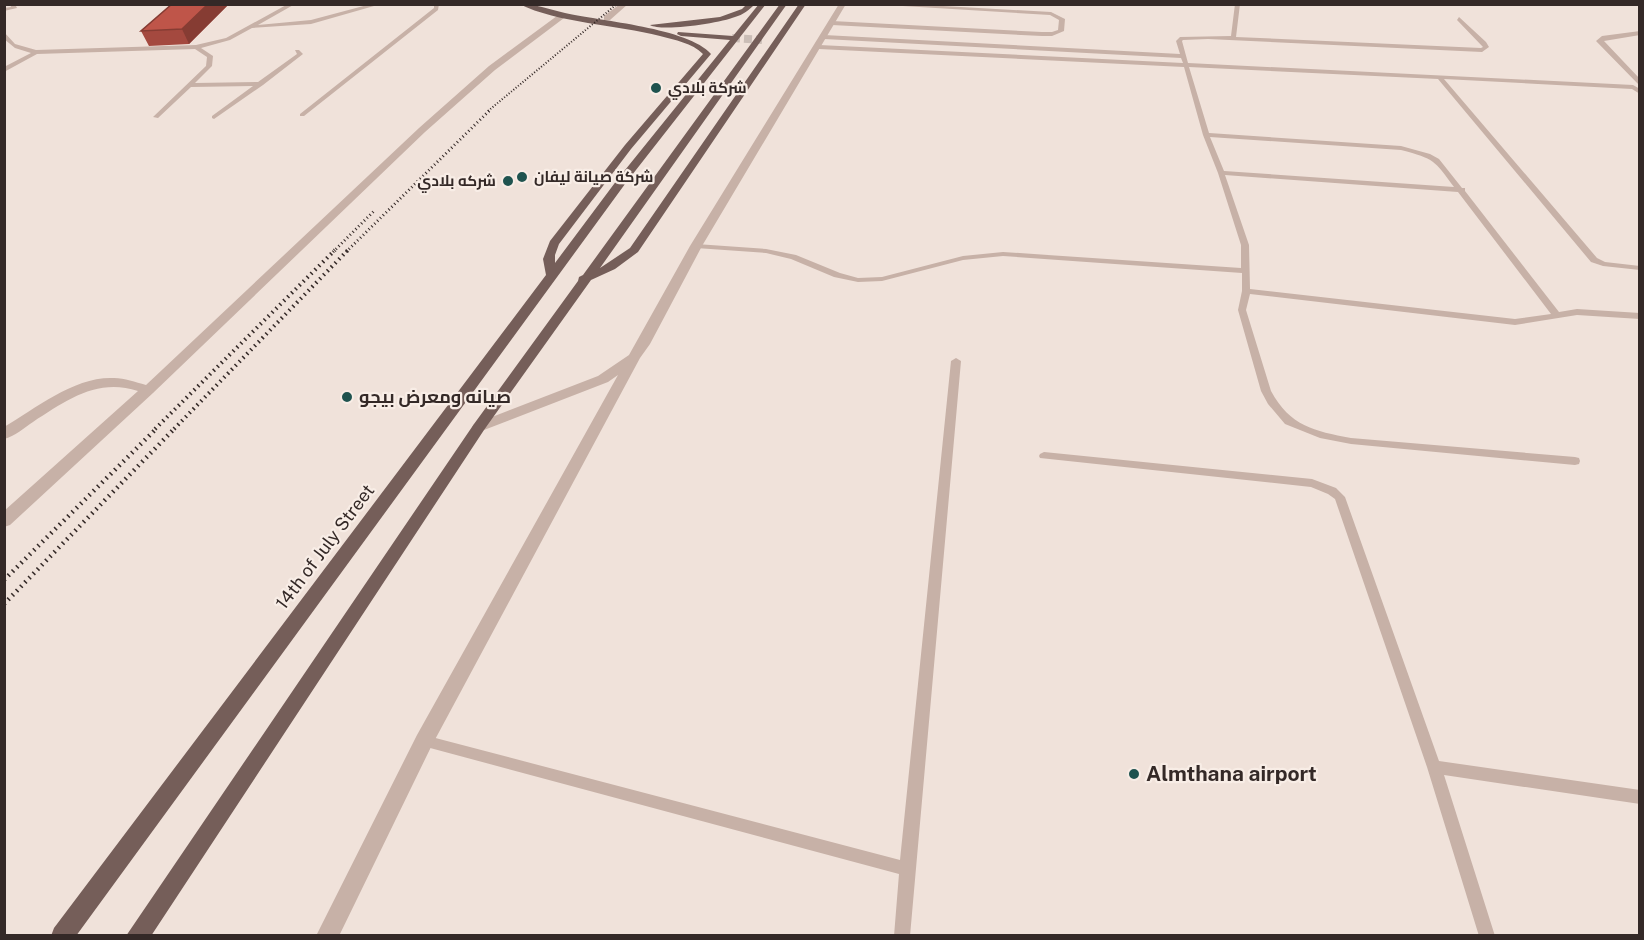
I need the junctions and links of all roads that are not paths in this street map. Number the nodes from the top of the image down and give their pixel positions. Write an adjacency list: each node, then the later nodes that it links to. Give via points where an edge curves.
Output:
1 (12, 4): 15 (lane, via 14,8)
2 (293, 4): 20 (lane)
3 (379, 4): 20 (lane, via 311,22)
4 (437, 4): 45 (lane, via 436,9)
5 (522, 4): 16 (main road)
6 (547, 4): 17 (main road)
7 (625, 4): 17 (street)
8 (752, 4): 21 (main road, via 742,12 719,19)
9 (763, 4): 54 (main road, 14th of July Street)
10 (784, 4): 55 (main road)
11 (803, 4): 27 (main road)
12 (843, 4): 19 (street)
13 (872, 4): 19 (lane, via 1051,14 1062,19 1061,31 1042,34)
14 (1238, 4): 28 (lane)
15 (4, 10)
16 (564, 15): 21 (main road); 61 (street, via 492,68 422,130)
17 (607, 18): 21 (main road)
18 (1459, 19): 28 (lane, via 1486,47 1482,50)
19 (831, 22): 30 (street)
20 (254, 27): 32 (lane)
21 (651, 28): 22 (main road); 26 (main road); 54 (main road, via 695,45 707,54 554,243 548,254)
22 (738, 31)
23 (4, 33): 31 (lane)
24 (768, 33): 27 (main road)
25 (1640, 33): 42 (street, via 1608,36 1600,41)
26 (732, 38)
27 (781, 38): 29 (main road); 55 (main road, via 634,250 611,267)
28 (1233, 38): 36 (lane, via 1182,38 1179,41)
29 (762, 40)
30 (821, 42): 33 (lane); 37 (lane); 51 (street)
31 (7, 43): 35 (lane)
32 (196, 47): 35 (lane); 43 (lane, via 210,56 209,66)
33 (1063, 50): 36 (lane); 37 (lane)
34 (297, 51): 41 (lane, via 300,54)
35 (36, 52): 39 (lane)
36 (1184, 56): 38 (lane)
37 (1065, 60): 38 (lane)
38 (1187, 65): 40 (lane); 48 (lane)
39 (6, 68)
40 (1440, 78): 44 (lane, via 1633,87); 52 (lane, via 1594,260)
41 (261, 84): 43 (lane); 47 (lane)
42 (1640, 84)
43 (191, 85): 46 (lane)
44 (1640, 92)
45 (302, 115)
46 (156, 117)
47 (214, 117)
48 (1206, 135): 49 (lane); 50 (lane, via 1413,150 1437,160)
49 (1221, 173): 50 (lane); 53 (lane, via 1245,245)
50 (1462, 190): 57 (lane)
51 (696, 246): 53 (lane, via 766,251 858,280 882,279 963,258 1003,254); 59 (street)
52 (1640, 268)
53 (1245, 271): 56 (lane)
54 (552, 275): 71 (main road, 14th of July Street)
55 (583, 279): 62 (main road)
56 (1246, 291): 57 (lane, via 1515,322); 65 (lane, via 1242,310 1266,391 1289,422 1324,436 1351,441)
57 (1557, 315): 58 (lane)
58 (1640, 316)
59 (634, 358): 62 (street, via 603,379); 67 (street)
60 (956, 361): 70 (lane)
61 (148, 390): 63 (street, via 108,382 87,387); 66 (street)
62 (479, 427): 72 (main road)
63 (4, 434)
64 (1044, 456): 68 (lane, via 1312,483 1332,491 1344,505)
65 (1575, 461)
66 (4, 520)
67 (424, 741): 70 (lane); 73 (street)
68 (1434, 767): 69 (lane); 75 (lane)
69 (1640, 796)
70 (907, 868): 74 (lane)
71 (62, 936)
72 (137, 936)
73 (327, 936)
74 (903, 936)
75 (1487, 936)

